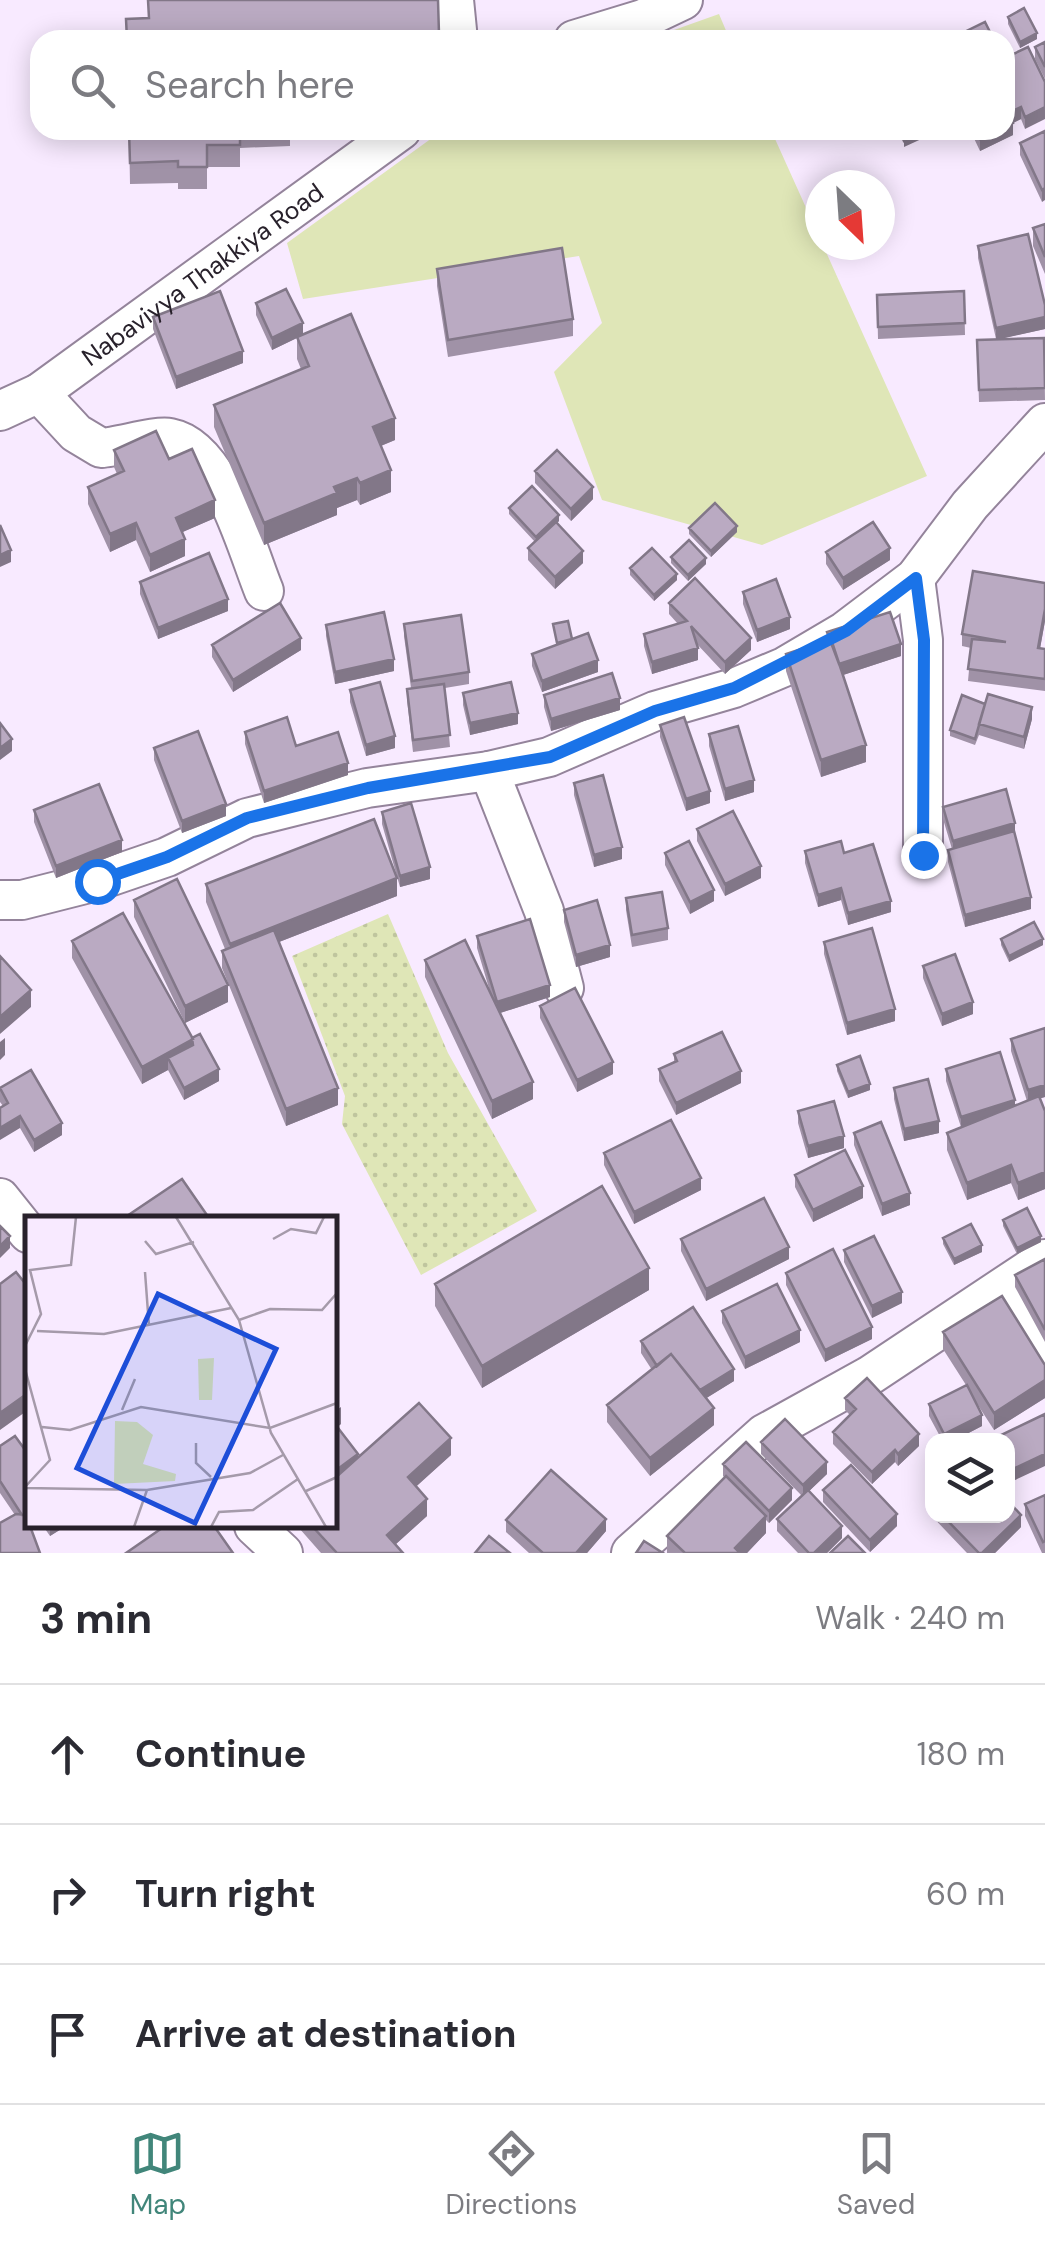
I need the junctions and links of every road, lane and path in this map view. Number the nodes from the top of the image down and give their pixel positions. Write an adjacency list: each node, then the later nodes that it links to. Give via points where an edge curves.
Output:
1 (454, 0): 3 (street)
2 (683, 0): 4 (street)
3 (457, 30)
4 (607, 30)
5 (387, 140): 6 (street, Nabaviyya Thakkiya Road)
6 (39, 393): 7 (street, Nabaviyya Thakkiya Road); 10 (street, via 76,434 101,448 166,436 196,448 222,488)
7 (0, 410)
8 (1045, 424): 9 (street, via 970,505)
9 (916, 578): 11 (street, via 784,667 655,711 550,757); 12 (street, via 924,640)
10 (264, 591)
11 (489, 771): 13 (street, via 368,788 247,818 97,881); 14 (street, via 544,910)
12 (923, 855)
13 (0, 900)
14 (564, 988)
15 (0, 1198): 16 (street)
16 (25, 1230)
17 (1045, 1259): 18 (street)
18 (1003, 1288): 19 (street); 22 (street, via 870,1376 764,1434)
19 (1045, 1360)
20 (256, 1528): 21 (street)
21 (282, 1553)
22 (632, 1553)

